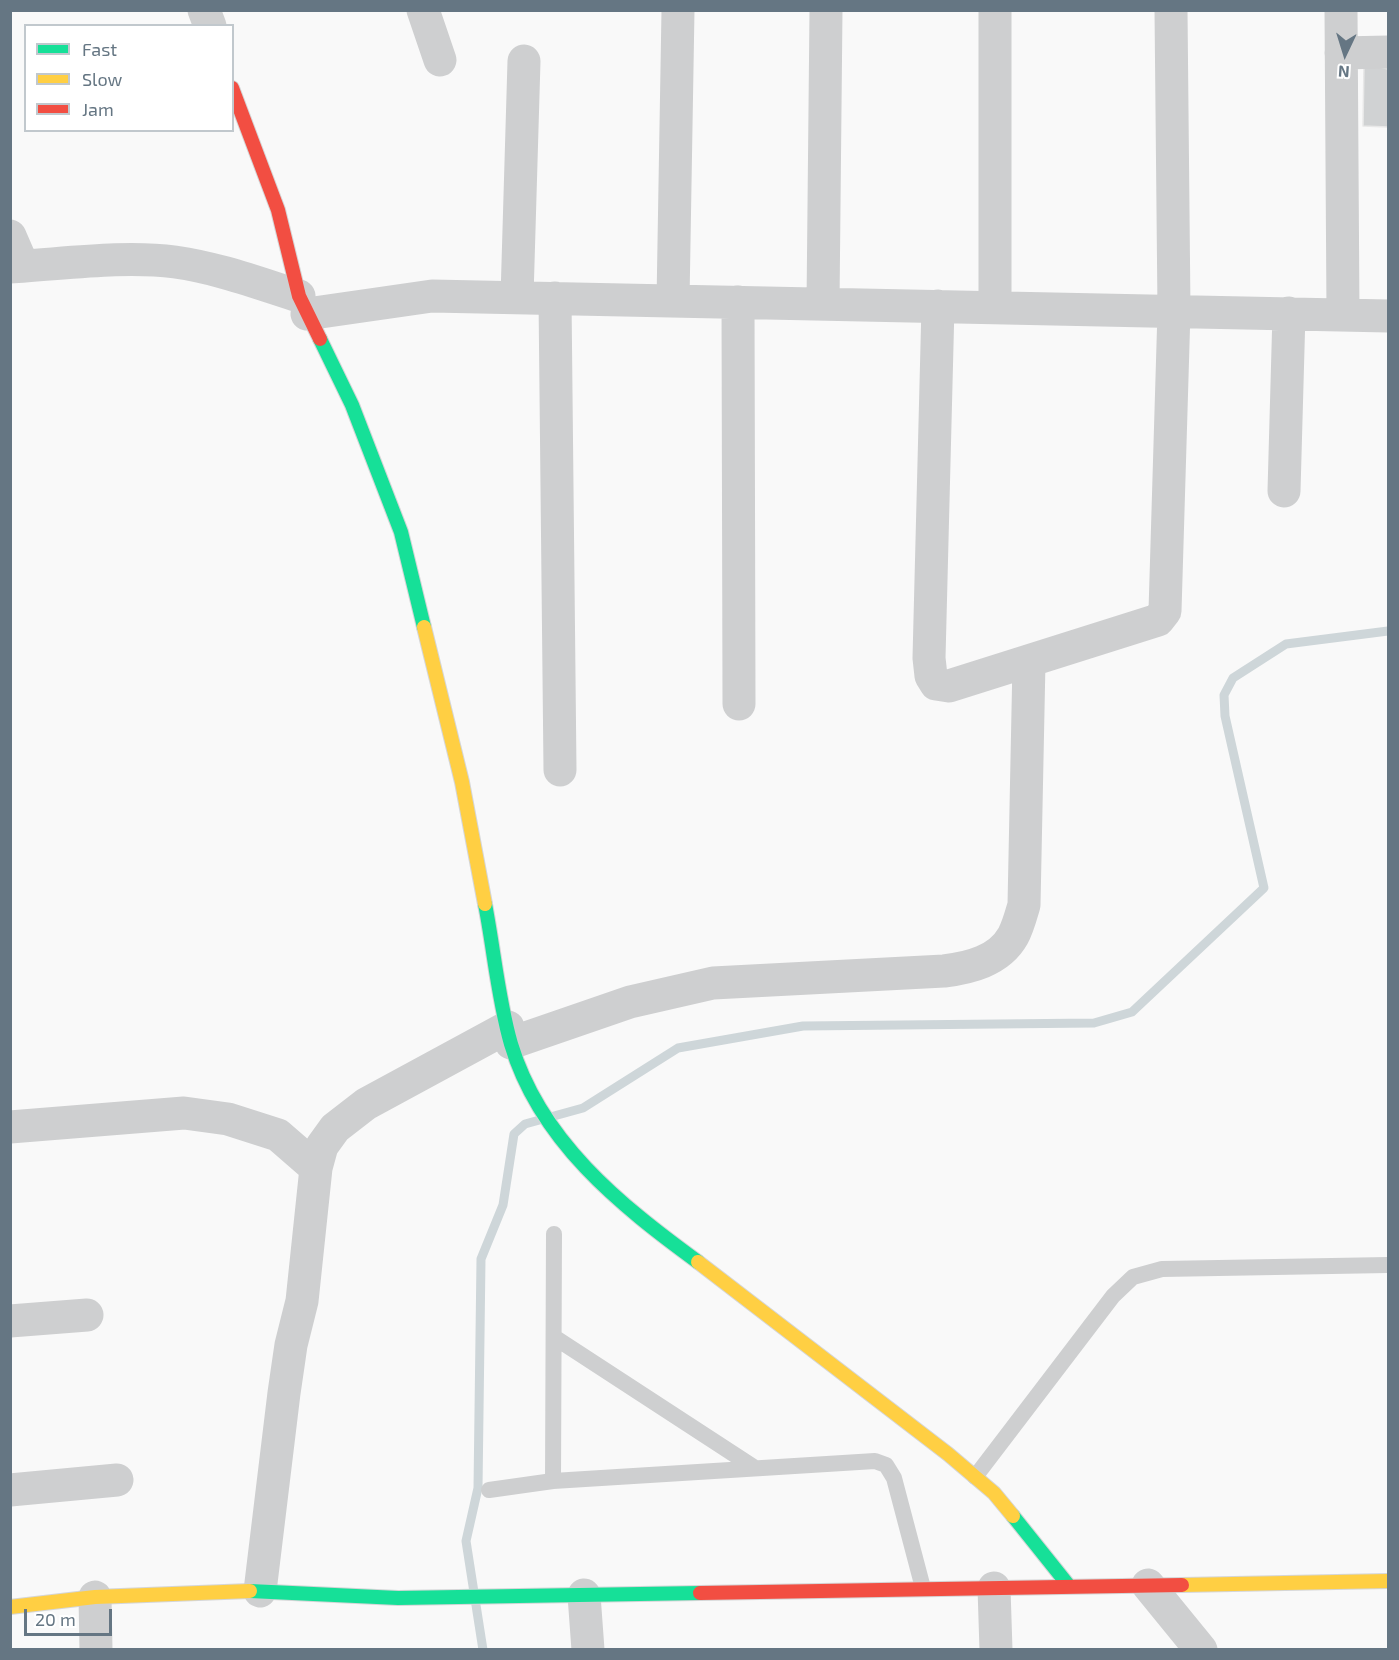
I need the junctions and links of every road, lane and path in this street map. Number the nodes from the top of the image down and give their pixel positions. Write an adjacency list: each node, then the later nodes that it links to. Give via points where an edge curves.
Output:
1 (423, 10): 9 (street)
2 (678, 10): 16 (street)
3 (826, 10): 18 (street)
4 (995, 10): 21 (street)
5 (1172, 10): 22 (street)
6 (1341, 10): 8 (street)
7 (1389, 52): 8 (street)
8 (1341, 53): 24 (street)
9 (440, 60)
10 (524, 61): 14 (street)
11 (234, 93): 19 (street, via 278,210)
12 (10, 236): 13 (street)
13 (17, 267): 19 (street, via 173,262 221,270)
14 (517, 297): 15 (street); 19 (street, via 432,296)
15 (555, 298): 16 (street); 29 (street)
16 (673, 301): 17 (street)
17 (738, 302): 18 (street); 28 (street)
18 (823, 304): 20 (street)
19 (303, 305): 30 (street, via 352,405 401,532 462,782)
20 (938, 306): 21 (street); 27 (street, via 931,676 936,684 949,686)
21 (995, 307): 22 (street)
22 (1174, 311): 23 (street); 27 (street, via 1165,611 1158,621)
23 (1289, 313): 24 (street); 26 (street)
24 (1343, 314): 25 (street)
25 (1389, 316)
26 (1284, 491)
27 (1029, 662): 30 (street, via 1024,905 1013,937 999,952 973,968 713,983)
28 (739, 704)
29 (560, 770)
30 (510, 1035): 32 (street, via 366,1104 335,1128 322,1146); 39 (street, via 520,1075 556,1137 606,1191)
31 (10, 1127): 32 (street, via 184,1113 228,1119 278,1135)
32 (316, 1168): 49 (street, via 310,1249 303,1301 291,1345)
33 (554, 1234): 37 (lane)
34 (1389, 1265): 39 (lane, via 1162,1269 1133,1277 1113,1296)
35 (87, 1315): 36 (street)
36 (10, 1322)
37 (554, 1337): 38 (lane); 41 (lane)
38 (755, 1468): 41 (lane); 47 (lane, via 875,1461 886,1465 894,1478)
39 (975, 1477): 46 (street, via 994,1493)
40 (117, 1479): 42 (street)
41 (553, 1480): 43 (lane)
42 (10, 1490)
43 (489, 1490)
44 (1389, 1581): 45 (street)
45 (1148, 1585): 46 (street); 56 (street)
46 (1069, 1586): 48 (street)
47 (923, 1588): 48 (street); 50 (street)
48 (994, 1588): 55 (street)
49 (260, 1591): 50 (street, via 398,1598); 51 (street)
50 (584, 1595): 54 (street)
51 (95, 1597): 52 (street); 53 (street)
52 (10, 1607)
53 (96, 1650)
54 (588, 1650)
55 (996, 1650)
56 (1201, 1650)

